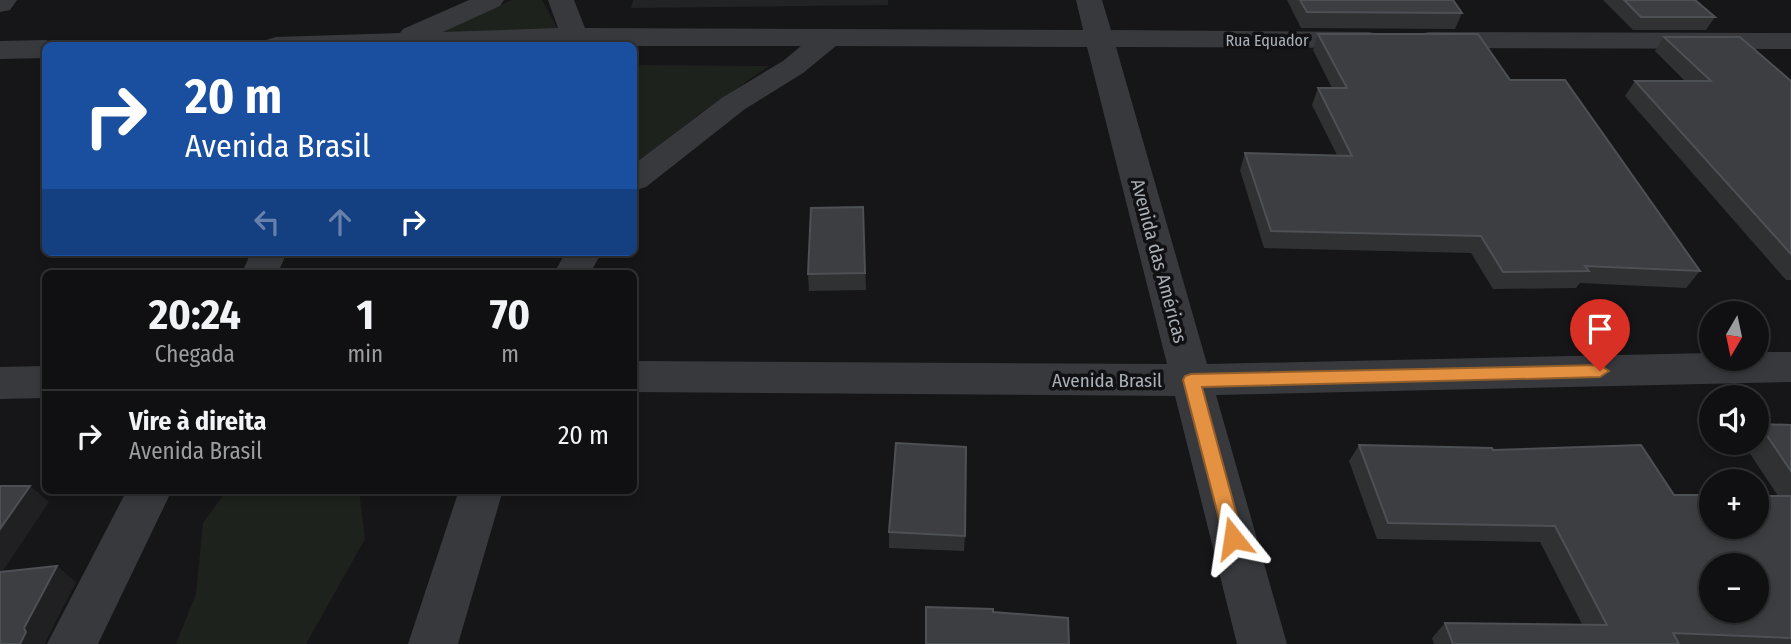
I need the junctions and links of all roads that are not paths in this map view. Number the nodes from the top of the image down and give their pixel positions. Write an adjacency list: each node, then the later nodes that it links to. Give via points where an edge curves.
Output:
1 (5, 0): 5 (street)
2 (491, 0): 10 (street)
3 (561, 0): 8 (street)
4 (1089, 0): 7 (street, Avenida das Américas)
5 (0, 4)
6 (828, 38): 7 (street, Rua Equador); 8 (street, Rua Equador); 14 (street)
7 (1100, 39): 9 (street, Rua Equador); 17 (street, Avenida das Américas)
8 (577, 41): 11 (street, Rua Equador)
9 (1791, 41)
10 (398, 42)
11 (486, 42)
12 (42, 49): 13 (street)
13 (0, 50)
14 (637, 178)
15 (1791, 367): 17 (street, Avenida Brasil)
16 (637, 376): 17 (street, Avenida Brasil)
17 (1191, 380): 24 (street, Avenida das Américas)
18 (42, 382): 19 (street)
19 (0, 383)
20 (148, 494): 22 (street)
21 (480, 494): 23 (street)
22 (72, 644)
23 (433, 644)
24 (1262, 644)

